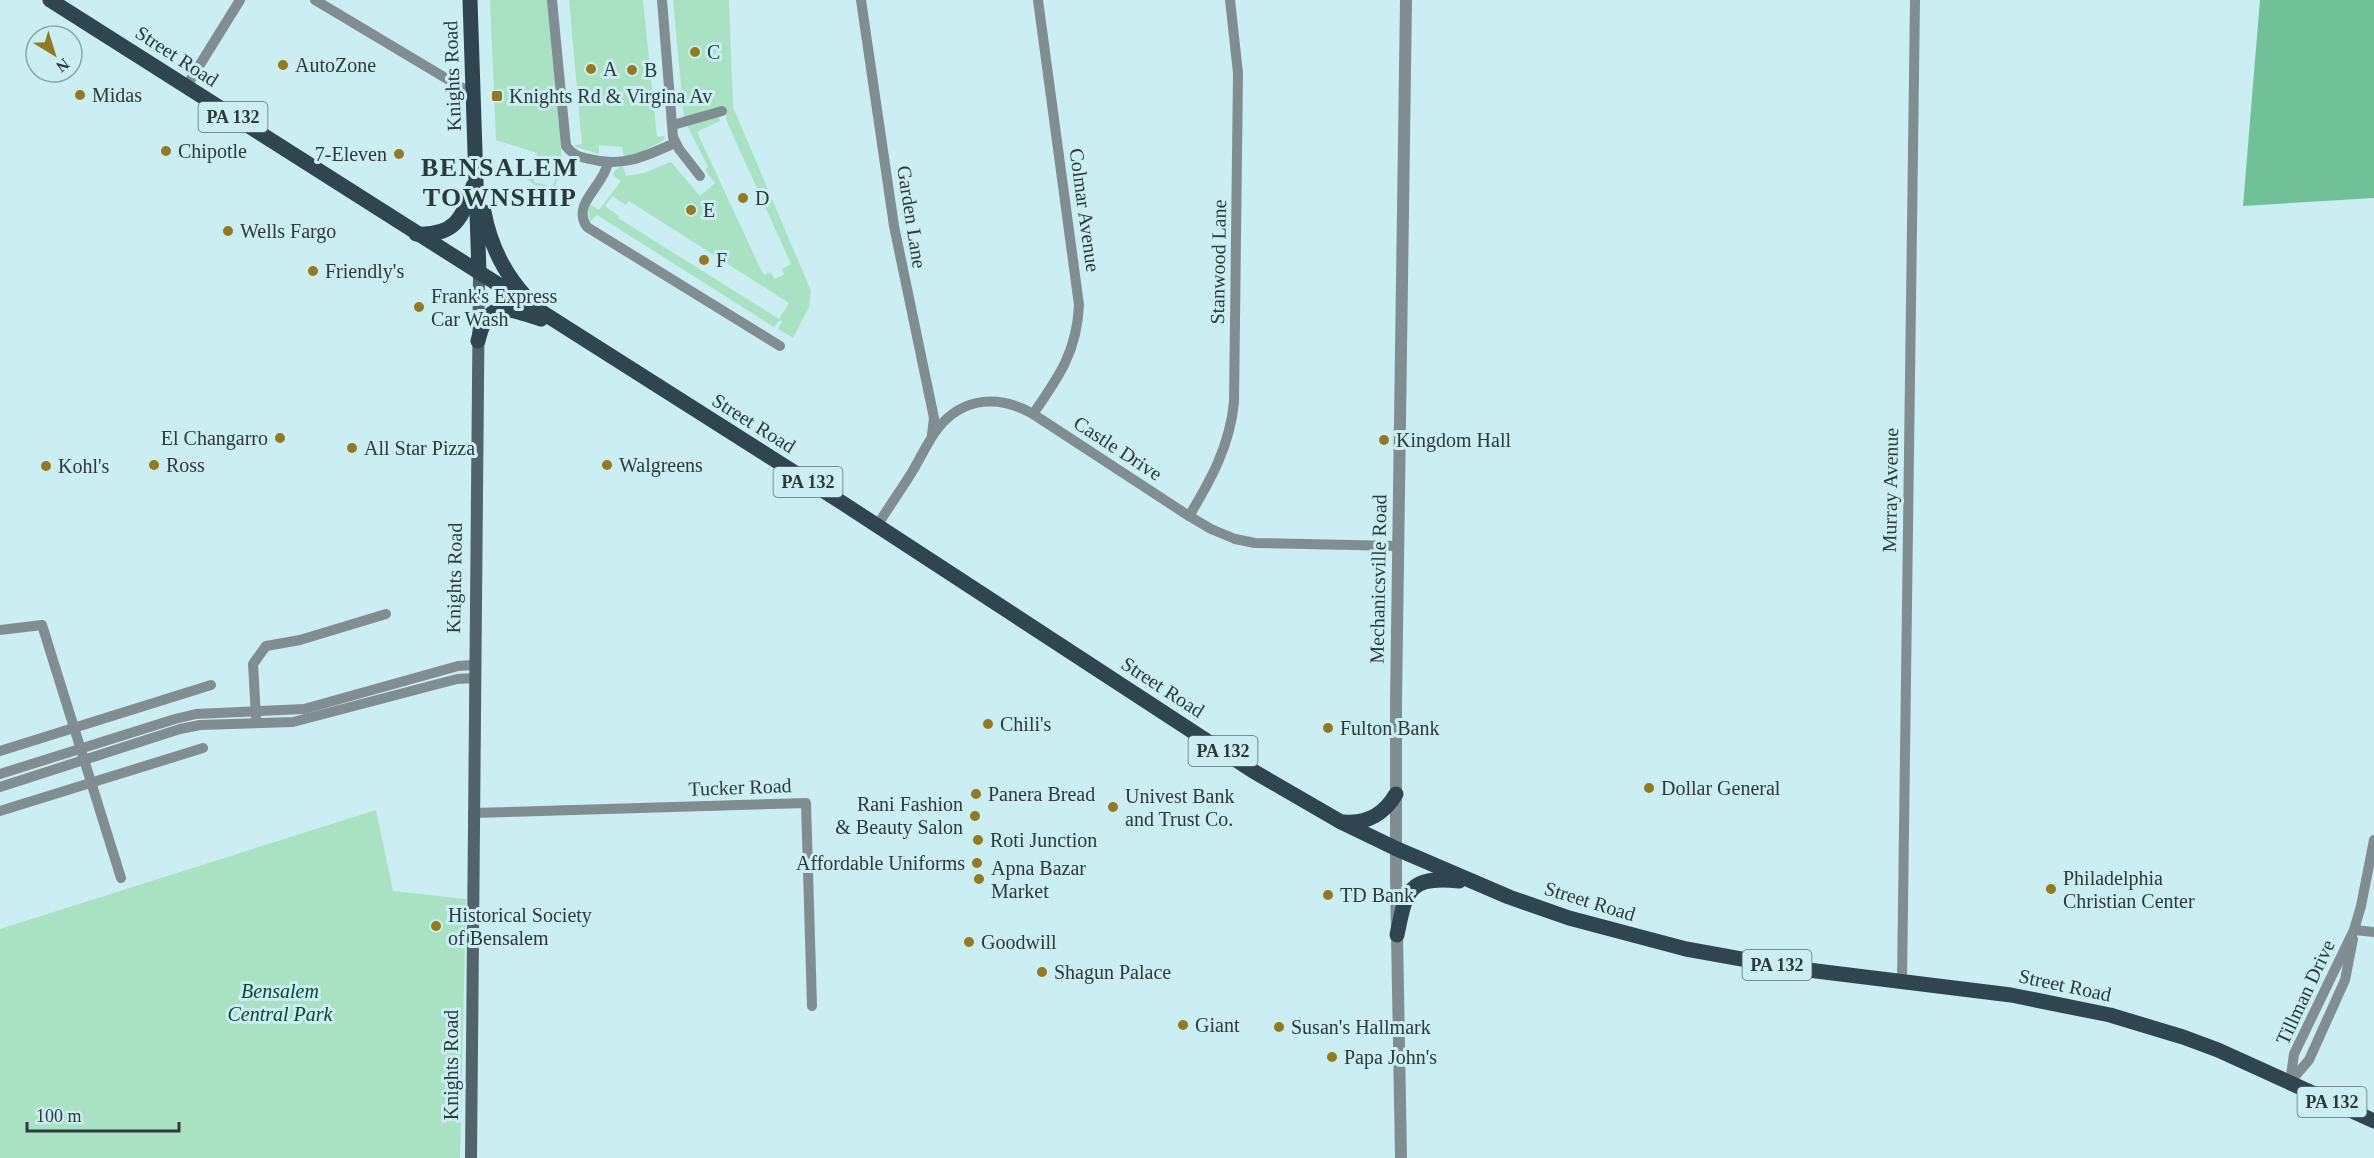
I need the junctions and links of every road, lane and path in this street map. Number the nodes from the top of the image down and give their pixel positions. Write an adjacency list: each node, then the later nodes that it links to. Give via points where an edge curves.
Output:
1 (50, 0): 12 (main road, Street Road / PA 132)
2 (240, 0): 12 (street)
3 (315, 0): 13 (street)
4 (470, 0): 13 (main road, Knights Road)
5 (552, 0): 17 (street, via 566,146 575,155)
6 (662, 0): 15 (street)
7 (861, 0): 27 (street, Garden Lane, via 894,226 934,418)
8 (1038, 0): 26 (street, Colmar Avenue, via 1079,305 1075,336 1065,365)
9 (1230, 0): 28 (street, Stanwood Lane, via 1238,73 1234,402 1220,460)
10 (1406, 0): 30 (street, Mechanicsville Road)
11 (1915, 0): 59 (street, Murray Avenue)
12 (186, 87): 20 (main road, Street Road / PA 132)
13 (474, 95): 18 (main road, Knights Road)
14 (722, 111): 15 (street)
15 (673, 125): 16 (street)
16 (675, 143): 17 (street, via 642,158); 19 (street)
17 (608, 163): 25 (street, via 582,207 587,227)
18 (477, 174): 20 (main road, via 458,222 442,231); 21 (main road, Knights Road); 22 (main road, via 487,228 500,260 515,286)
19 (700, 176)
20 (416, 234): 21 (main road, Street Road / PA 132)
21 (479, 273): 22 (main road, Street Road / PA 132); 24 (main road, Knights Road)
22 (545, 315): 23 (main road, Street Road / PA 132)
23 (560, 325): 24 (main road, via 502,309 487,316); 29 (main road, Street Road / PA 132)
24 (478, 341): 33 (main road, Knights Road)
25 (780, 346)
26 (1033, 414): 27 (street, Castle Drive, via 1000,400 978,402 948,418); 28 (street, Castle Drive)
27 (931, 438): 29 (street, Castle Drive)
28 (1189, 516): 30 (street, Castle Drive, via 1211,530 1255,543)
29 (877, 526): 49 (main road, Street Road / PA 132, via 1253,771)
30 (1398, 546): 46 (street, Mechanicsville Road)
31 (386, 614): 36 (street, via 266,646 253,664)
32 (0, 630): 38 (street, via 42,626)
33 (473, 664): 34 (main road, Knights Road); 36 (street, via 303,710)
34 (473, 678): 37 (street, via 293,722); 48 (main road, Knights Road)
35 (211, 685): 38 (street)
36 (255, 711): 37 (street); 39 (street, via 196,714)
37 (256, 723): 42 (street, via 180,729)
38 (72, 728): 39 (street); 41 (street)
39 (79, 748): 42 (street); 43 (street)
40 (203, 748): 44 (street)
41 (0, 751)
42 (83, 761): 44 (street); 45 (street)
43 (0, 774)
44 (90, 784): 47 (street); 52 (street)
45 (0, 787)
46 (1396, 794): 49 (main road, via 1376,816); 51 (street, Mechanicsville Road)
47 (0, 811)
48 (473, 813): 60 (street, Tucker Road, via 806,803); 63 (main road, Knights Road)
49 (1341, 822): 51 (main road, Street Road / PA 132)
50 (2374, 840): 54 (street, Tillman Drive)
51 (1396, 849): 53 (main road, Street Road / PA 132); 58 (street, Mechanicsville Road)
52 (121, 878)
53 (1469, 882): 58 (main road, via 1435,880 1416,885 1406,897); 59 (main road, Street Road / PA 132, via 1569,918 1686,950)
54 (2361, 906): 55 (street); 56 (street, Tillman Drive)
55 (2374, 908)
56 (2354, 930): 57 (street); 61 (street, Tillman Drive, via 2294,1054); 61 (street, Tillman Drive, via 2345,980 2309,1060)
57 (2374, 932)
58 (1397, 935): 64 (street, Mechanicsville Road)
59 (1902, 981): 61 (main road, Street Road / PA 132, via 2021,996 2110,1015 2192,1040)
60 (812, 1006)
61 (2290, 1083): 62 (main road, Street Road / PA 132)
62 (2374, 1121)
63 (471, 1158)
64 (1401, 1158)

